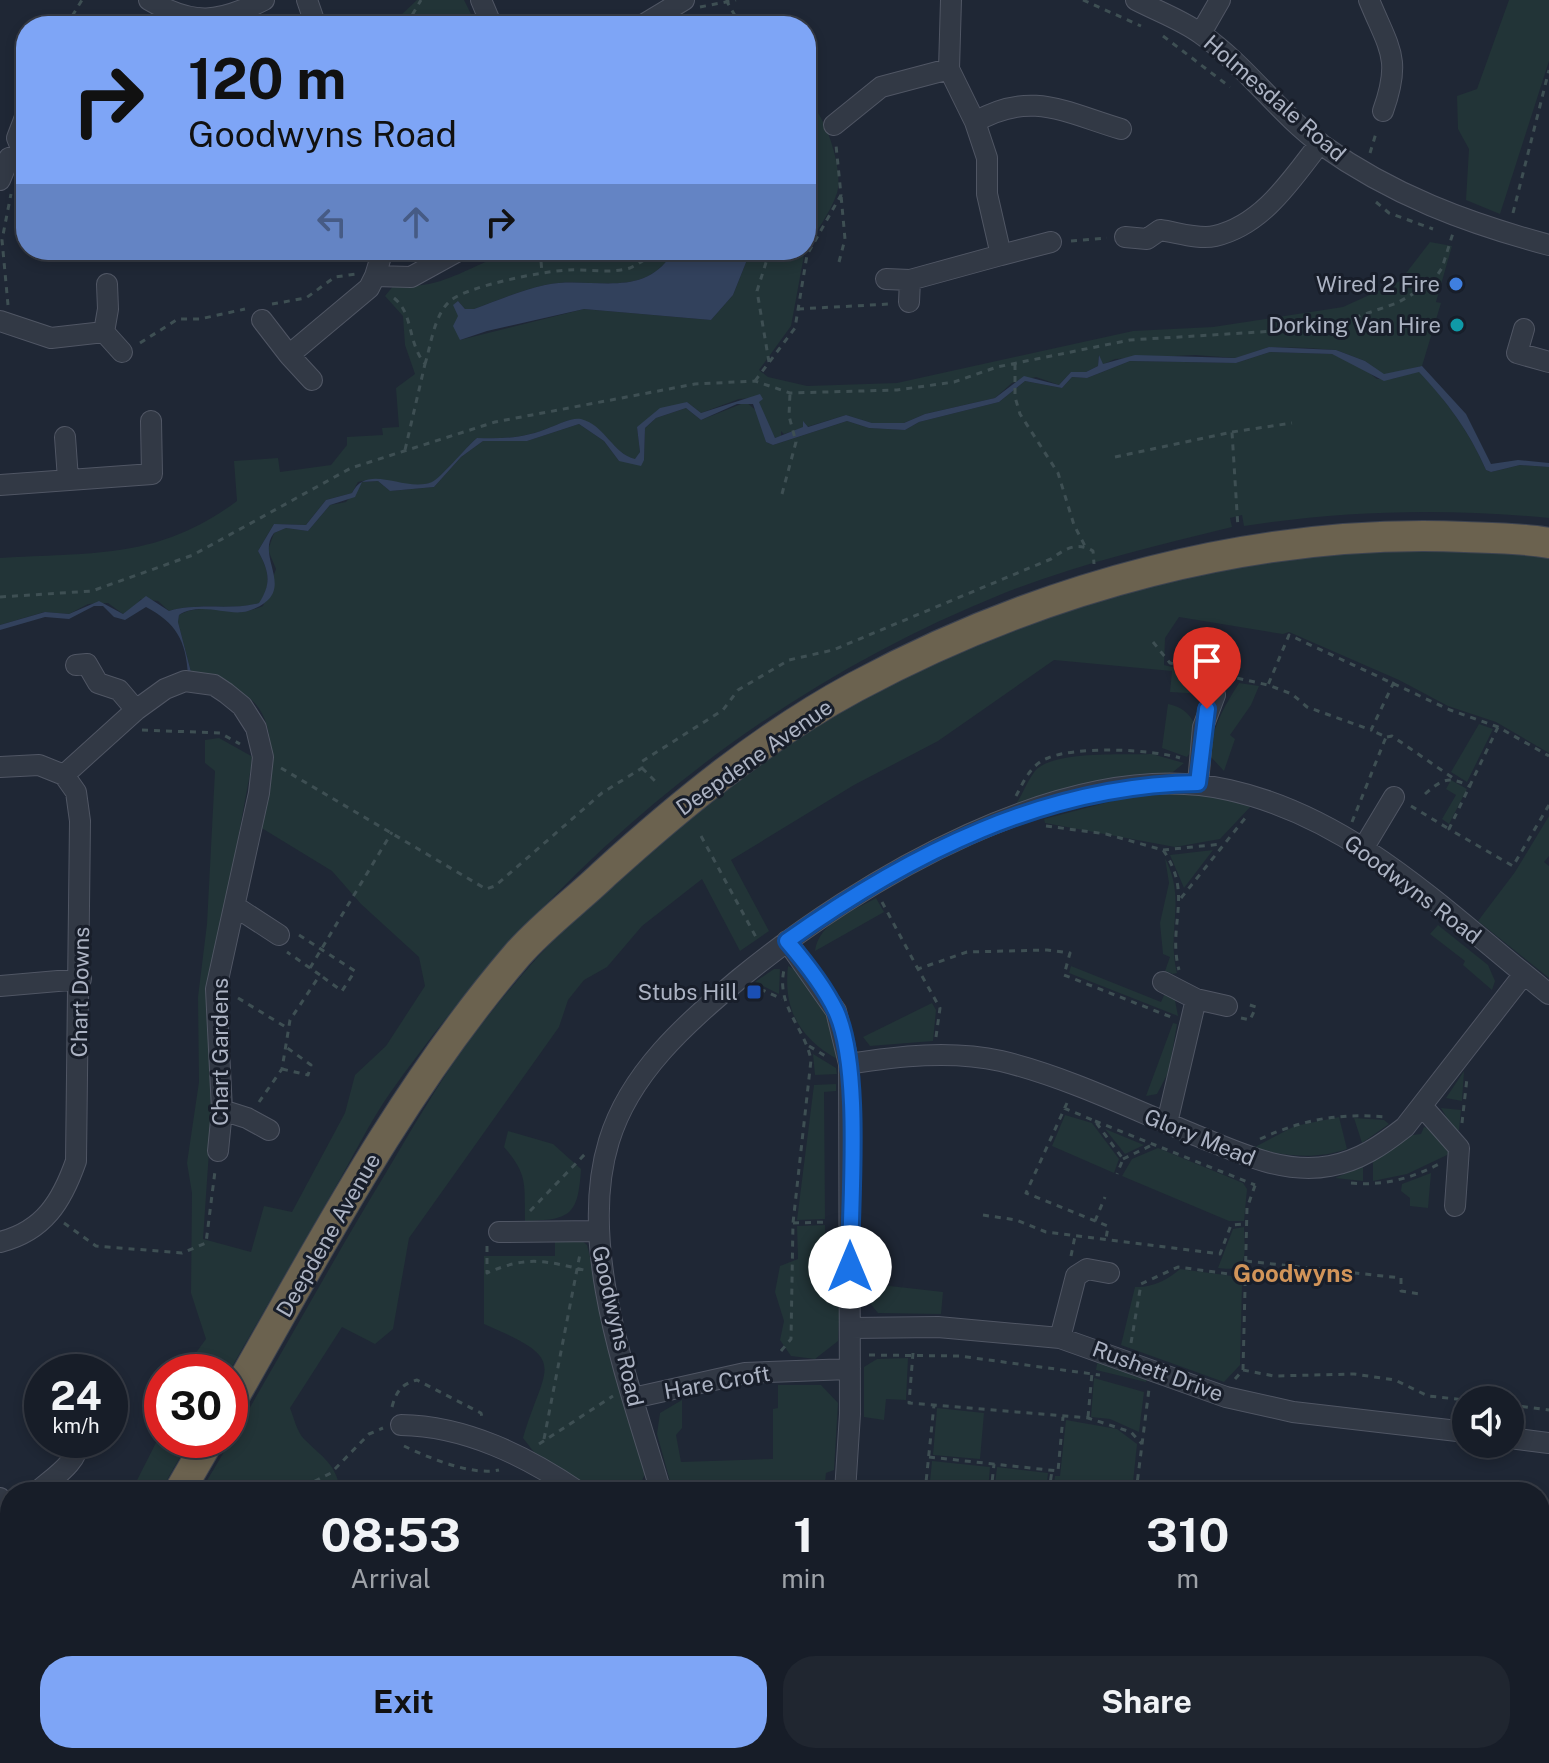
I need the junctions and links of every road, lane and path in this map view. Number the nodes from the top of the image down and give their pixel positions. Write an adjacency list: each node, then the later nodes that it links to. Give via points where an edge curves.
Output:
1 (149, 0): 10 (street)
2 (264, 0): 11 (street)
3 (736, 0): 8 (path)
4 (951, 0): 14 (street)
5 (1136, 0): 13 (street, Holmesdale Road)
6 (1220, 0): 13 (street)
7 (1369, 0): 16 (street, via 1393,59 1394,80)
8 (727, 1): 9 (path)
9 (687, 6): 12 (street)
10 (167, 16)
11 (228, 16)
12 (664, 16)
13 (1201, 33): 21 (street, Holmesdale Road)
14 (949, 69): 18 (street); 19 (street, via 881,87)
15 (1549, 70): 27 (path)
16 (1383, 111): 23 (path)
17 (816, 116): 19 (path)
18 (975, 122): 20 (street, via 1000,108 1025,103); 32 (street, via 987,158 987,194)
19 (834, 125): 25 (path)
20 (1121, 129)
21 (1320, 143): 23 (street, Holmesdale Road); 28 (street, via 1272,204 1242,226 1213,237 1160,230 1147,239)
22 (16, 156): 24 (street, via 9,158)
23 (1364, 172): 26 (street, Holmesdale Road)
24 (6, 187): 49 (path, via 2,240 8,308 23,320)
25 (841, 195): 29 (path); 39 (path, via 845,239)
26 (1457, 219): 27 (street, Holmesdale Road); 57 (path, via 1432,283 1397,303 1339,323 1130,340)
27 (1508, 234): 31 (street, Holmesdale Road)
28 (1125, 237): 30 (path)
29 (816, 239)
30 (1051, 242): 32 (street)
31 (1549, 245)
32 (1001, 255): 43 (street)
33 (380, 260): 41 (street)
34 (442, 260): 41 (street, via 411,277)
35 (541, 260): 40 (path)
36 (643, 260): 40 (path, via 628,268)
37 (767, 260): 54 (path, via 757,291)
38 (806, 260): 46 (path)
39 (839, 262)
40 (542, 273): 56 (path, via 451,300 440,314)
41 (375, 276): 47 (path, via 335,277 306,298); 53 (street, via 369,288); 56 (path, via 408,317 414,350)
42 (886, 279): 43 (street)
43 (910, 280): 45 (street)
44 (107, 284): 51 (street)
45 (909, 302): 46 (path)
46 (798, 309): 54 (path, via 795,328)
47 (264, 310): 52 (path, via 178,319); 53 (street)
48 (0, 321): 49 (street)
49 (20, 329): 51 (street, via 51,338)
50 (1524, 329): 55 (street, via 1517,353)
51 (104, 332): 52 (street)
52 (122, 352)
53 (289, 355): 58 (street)
54 (769, 362): 59 (path)
55 (1549, 362)
56 (425, 364): 65 (path)
57 (1015, 364): 60 (path, via 954,382 897,390); 72 (path, via 1020,414 1058,473)
58 (312, 380)
59 (755, 381): 60 (path); 65 (path, via 695,384 495,422)
60 (790, 393): 69 (path, via 796,442)
61 (151, 421): 67 (street, via 152,474)
62 (1292, 423): 63 (path)
63 (1232, 432): 66 (path); 70 (path)
64 (65, 437): 67 (street)
65 (405, 450): 74 (path, via 351,468 193,555 92,591)
66 (1115, 457)
67 (68, 479): 68 (street)
68 (0, 485)
69 (782, 494)
70 (1237, 516)
71 (1549, 543): 177 (highway, Deepdene Avenue, via 1398,534 1242,552 1157,571 974,628 852,688 747,757 656,827 521,951 405,1104)
72 (1085, 546): 73 (path, via 1093,551 1094,567); 88 (path, via 1069,546 1051,559 833,650 789,660 738,690 723,710 641,762)
73 (1106, 564)
74 (0, 597)
75 (1153, 642): 78 (path, via 1170,663)
76 (76, 665): 80 (street, via 87,664 98,683 119,690)
77 (1394, 682): 78 (path, via 1289,635); 81 (path); 83 (path)
78 (1268, 685): 83 (path, via 1307,707)
79 (1215, 695): 89 (street, via 1203,727)
80 (136, 710): 82 (street, Chart Gardens); 86 (street, Chart Gardens, via 185,681 214,685 250,716)
81 (1498, 727): 85 (path); 93 (path)
82 (115, 729): 86 (path, via 220,733); 90 (street, Chart Gardens)
83 (1371, 730): 84 (path)
84 (1386, 737): 91 (path, via 1422,754); 100 (path)
85 (1549, 756)
86 (263, 757): 103 (path); 110 (street, Chart Gardens)
87 (0, 767): 90 (street, via 39,765)
88 (642, 768): 92 (path); 103 (path, via 602,793 486,889)
89 (1198, 774): 96 (street, Goodwyns Road); 97 (path, via 1161,752 1111,750 1049,757 1035,766); 108 (street, Goodwyns Road, via 1099,791 1035,810 925,853)
90 (64, 775): 119 (street, Chart Downs, via 76,792 80,821)
91 (1453, 778): 93 (path); 94 (path, via 1441,780)
92 (659, 785)
93 (1471, 787): 102 (path)
94 (1425, 794)
95 (1394, 797): 102 (path); 105 (street)
96 (1260, 798): 105 (street, Goodwyns Road); 106 (path)
97 (1012, 804)
98 (1549, 805): 102 (path, via 1513,866)
99 (1340, 817): 100 (path)
100 (1352, 822): 105 (path)
101 (1043, 826): 107 (path, via 1106,834)
102 (1449, 829)
103 (392, 832): 113 (path)
104 (701, 836): 114 (path)
105 (1368, 841): 117 (street, Goodwyns Road)
106 (1222, 844): 107 (path); 109 (path)
107 (1163, 850): 109 (path, via 1174,866)
108 (872, 883): 112 (street, Goodwyns Road); 116 (path)
109 (1181, 899): 124 (path, via 1175,954)
110 (236, 907): 111 (street); 122 (street, Chart Gardens)
111 (282, 937): 113 (path, via 291,930); 115 (path, via 281,947)
112 (792, 947): 114 (street, Goodwyns Road); 131 (street, via 836,1011); 157 (path, via 782,999 811,1060)
113 (321, 949): 115 (path); 118 (path, via 355,971 342,991)
114 (767, 957): 159 (street, Goodwyns Road, via 672,1038 640,1076 609,1139)
115 (310, 968): 118 (path)
116 (918, 969): 126 (path, via 967,952 1070,953 1064,975); 130 (path, via 940,1008)
117 (1524, 974): 123 (street, Goodwyns Road); 129 (street, Glory Mead)
118 (320, 975): 127 (path)
119 (81, 979): 121 (street); 153 (street, Chart Downs, via 76,1161)
120 (1163, 982): 124 (street)
121 (0, 986)
122 (216, 989): 127 (path); 136 (street, Chart Gardens)
123 (1549, 994)
124 (1188, 996): 125 (street); 126 (street)
125 (1227, 1006)
126 (1189, 1024): 140 (street)
127 (289, 1029): 128 (path)
128 (286, 1047): 132 (path); 132 (path, via 311,1065 308,1075)
129 (1463, 1051): 134 (street, Glory Mead); 144 (path, via 1468,1070)
130 (934, 1055): 131 (street, Glory Mead); 140 (street, Glory Mead, via 1014,1065)
131 (849, 1064): 155 (street)
132 (282, 1069): 138 (path)
133 (1071, 1094): 135 (path)
134 (1422, 1106): 144 (street); 147 (street, Glory Mead, via 1381,1146 1353,1161 1313,1168)
135 (1064, 1108): 139 (path); 156 (path, via 1026,1193)
136 (222, 1110): 138 (street); 145 (street, Chart Gardens)
137 (1395, 1117): 142 (path, via 1316,1117)
138 (247, 1118): 141 (street)
139 (1095, 1121): 143 (path); 146 (path)
140 (1167, 1123): 147 (street, Glory Mead)
141 (269, 1130)
142 (1257, 1141)
143 (1154, 1144): 146 (path); 150 (path)
144 (1459, 1148): 149 (path, via 1407,1179); 152 (street)
145 (218, 1151): 153 (path, via 206,1243 182,1253 96,1246)
146 (1123, 1159): 148 (path)
147 (1264, 1162): 150 (path)
148 (1117, 1174)
149 (1346, 1182)
150 (1255, 1185): 158 (path)
151 (1105, 1197): 156 (path)
152 (1455, 1206)
153 (51, 1214): 162 (street, Chart Downs, via 30,1232)
154 (983, 1215): 161 (path, via 1046,1232)
155 (850, 1221): 157 (path); 167 (street)
156 (1095, 1221): 161 (path, via 1108,1226)
157 (793, 1223): 169 (path)
158 (1246, 1224): 161 (path, via 1231,1225 1220,1254); 163 (path)
159 (590, 1231): 160 (street); 179 (street, Goodwyns Road); 190 (path)
160 (499, 1232)
161 (1106, 1239)
162 (0, 1242)
163 (1246, 1261): 165 (path); 166 (path, via 1401,1278 1401,1291)
164 (1109, 1273): 168 (street, via 1087,1269 1076,1276)
165 (1244, 1276): 173 (path, via 1178,1267 1141,1284); 176 (path)
166 (1420, 1294)
167 (850, 1328): 168 (street, Rushett Drive, via 938,1327); 174 (street)
168 (1060, 1338): 173 (street, Rushett Drive)
169 (791, 1339): 170 (path); 171 (path)
170 (780, 1352)
171 (797, 1352)
172 (913, 1353): 182 (path, via 909,1403)
173 (1126, 1359): 175 (street, Rushett Drive)
174 (850, 1369): 179 (street, Hare Croft, via 745,1373); 205 (street)
175 (1153, 1370): 180 (street, Rushett Drive); 192 (path)
176 (1243, 1370): 180 (path); 181 (path, via 1274,1376 1354,1374 1395,1380 1428,1396)
177 (248, 1373)
178 (1092, 1373): 186 (path)
179 (632, 1392): 190 (path); 204 (street, Goodwyns Road)
180 (1226, 1397): 188 (street, Rushett Drive, via 1293,1412)
181 (1452, 1399)
182 (934, 1405): 185 (path); 194 (path)
183 (1524, 1407): 184 (path)
184 (1549, 1410)
185 (1063, 1416): 186 (path); 198 (path, via 1058,1471)
186 (1088, 1418): 192 (path, via 1131,1432)
187 (401, 1425): 193 (street, via 470,1436); 202 (path, via 369,1434 331,1473)
188 (1452, 1430)
189 (1524, 1440): 191 (street)
190 (544, 1442): 193 (path)
191 (1549, 1443)
192 (1142, 1444): 199 (path)
193 (521, 1456): 203 (street)
194 (929, 1457): 197 (path); 206 (path)
195 (73, 1458): 200 (street)
196 (199, 1458): 201 (highway)
197 (994, 1464): 198 (path); 207 (path)
198 (1052, 1470): 208 (path)
199 (1137, 1481)
200 (48, 1482)
201 (185, 1482)
202 (313, 1482)
203 (563, 1482)
204 (658, 1482)
205 (845, 1482)
206 (926, 1482)
207 (992, 1482)
208 (1050, 1482)

